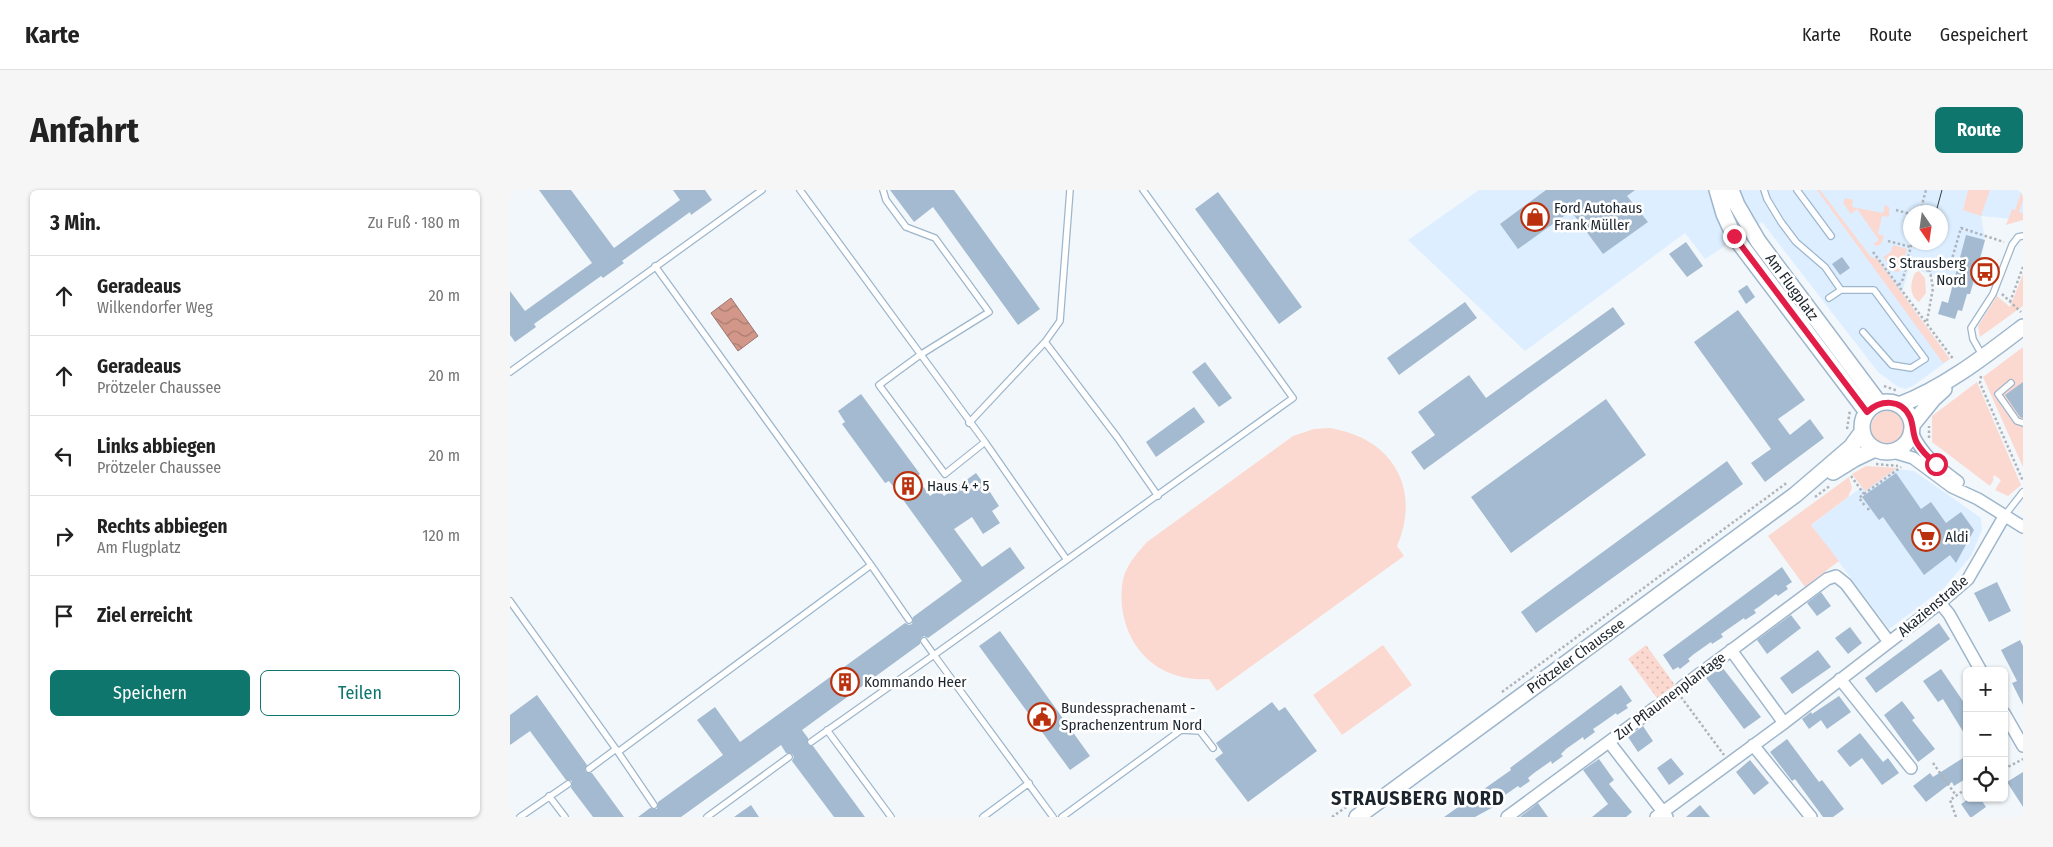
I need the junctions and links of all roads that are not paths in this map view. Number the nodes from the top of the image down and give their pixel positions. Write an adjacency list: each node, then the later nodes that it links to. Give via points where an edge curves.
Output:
1 (762, 190): 12 (lane)
2 (800, 190): 18 (lane)
3 (884, 190): 18 (lane, via 886,200 906,227 935,238 989,312)
4 (1070, 190): 17 (lane, via 1060,321)
5 (1144, 190): 33 (lane, via 1293,398)
6 (1717, 190): 23 (main road, Am Flugplatz, via 1734,236)
7 (1731, 190): 23 (main road, Am Flugplatz, via 1758,241)
8 (1764, 190): 13 (lane, via 1796,242 1825,267)
9 (1797, 190): 10 (lane)
10 (1831, 236)
11 (2023, 236): 19 (lane, via 2012,245 1995,288 1971,328)
12 (655, 266): 20 (lane); 38 (lane)
13 (1841, 290): 14 (lane); 16 (lane, via 1874,290 1925,359 1911,368 1892,365)
14 (1830, 298)
15 (2023, 327): 19 (main road)
16 (1863, 332)
17 (1046, 342): 24 (lane); 33 (lane)
18 (920, 355): 24 (lane); 28 (lane, via 879,385 945,474)
19 (1978, 366): 22 (main road, via 1928,392); 26 (main road, via 1933,399)
20 (510, 372)
21 (2011, 383): 25 (lane, via 1998,394 2017,421)
22 (1900, 398): 23 (main road); 26 (main road)
23 (1873, 407): 27 (main road, Prötzeler Chaussee, via 1863,419)
24 (969, 423): 28 (lane)
25 (2023, 423)
26 (1912, 428): 30 (main road, via 1906,444); 34 (street, via 1916,442 1925,454)
27 (1862, 432): 29 (main road); 31 (main road, Prötzeler Chaussee, via 1851,447)
28 (985, 442): 37 (lane)
29 (1875, 449): 30 (main road); 31 (main road, Prötzeler Chaussee)
30 (1893, 452): 34 (street, via 1913,458 1952,487)
31 (1792, 488): 74 (main road, Prötzeler Chaussee)
32 (2023, 492): 35 (lane)
33 (1158, 496): 37 (lane)
34 (1978, 499): 35 (street)
35 (2005, 515): 36 (street); 40 (street, Akazienstraße, via 1968,579)
36 (2023, 527)
37 (1067, 560): 45 (lane)
38 (871, 565): 41 (lane); 58 (lane)
39 (510, 601): 58 (lane)
40 (1940, 603): 43 (street, Akazienstraße); 46 (street)
41 (909, 620)
42 (924, 641): 45 (lane)
43 (1889, 642): 44 (street, Zur Pflaumenplantage, via 1846,584 1836,576 1827,579); 47 (street, Akazienstraße)
44 (1731, 650): 48 (street, Zur Pflaumenplantage); 51 (street, Zur Pflaumenplantage)
45 (934, 655): 52 (lane); 62 (lane)
46 (1979, 667)
47 (1840, 679): 51 (street, Akazienstraße); 61 (street)
48 (1678, 688)
49 (1656, 707): 54 (street, Zur Pflaumenplantage)
50 (2008, 720): 56 (street)
51 (1784, 723): 55 (street, Akazienstraße)
52 (826, 730): 53 (lane); 70 (lane)
53 (810, 742)
54 (1609, 742): 66 (street, Zur Pflaumenplantage); 75 (street, Zur Pflaumenplantage)
55 (1753, 745): 66 (street, Akazienstraße); 76 (street)
56 (2023, 746)
57 (1213, 748): 73 (lane, via 1200,731 1181,730)
58 (617, 751): 60 (lane); 65 (lane)
59 (789, 757): 69 (lane)
60 (589, 768)
61 (1911, 768)
62 (1029, 783): 71 (lane); 72 (lane)
63 (568, 784): 64 (lane)
64 (549, 796): 67 (lane); 68 (lane)
65 (654, 805)
66 (1662, 815)
67 (520, 817)
68 (565, 817)
69 (707, 817)
70 (891, 817)
71 (983, 817)
72 (1053, 817)
73 (1062, 817)
74 (1357, 817)
75 (1507, 817)
76 (1811, 817)

